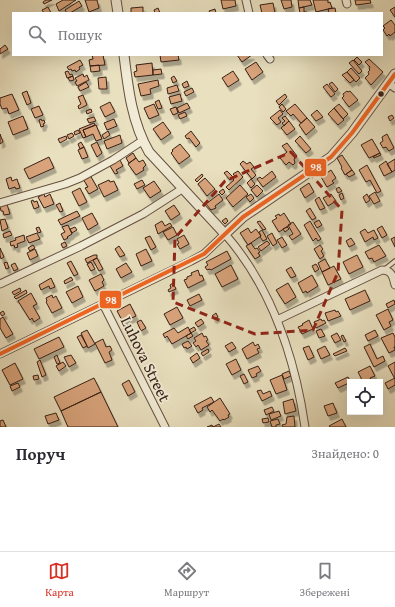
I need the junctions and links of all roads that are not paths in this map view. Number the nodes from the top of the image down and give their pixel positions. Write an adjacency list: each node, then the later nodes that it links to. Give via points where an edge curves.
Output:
1 (116, 0): 3 (street)
2 (246, 0): 4 (street)
3 (118, 12)
4 (249, 12)
5 (124, 56): 8 (street, via 128,88)
6 (395, 74): 7 (street)
7 (391, 85): 11 (street, via 331,157 243,217)
8 (142, 141): 9 (street); 10 (street, via 80,178)
9 (182, 189): 11 (street); 14 (street, via 143,214)
10 (0, 203)
11 (225, 234): 16 (street, via 204,254); 17 (street, via 240,253 270,303)
12 (395, 261): 13 (lane)
13 (385, 270): 15 (street, via 390,273); 17 (street)
14 (0, 284)
15 (395, 285)
16 (103, 304): 18 (street); 19 (street, Luhova Street)
17 (277, 320): 20 (street, via 295,373)
18 (0, 354)
19 (164, 427)
20 (305, 427)

